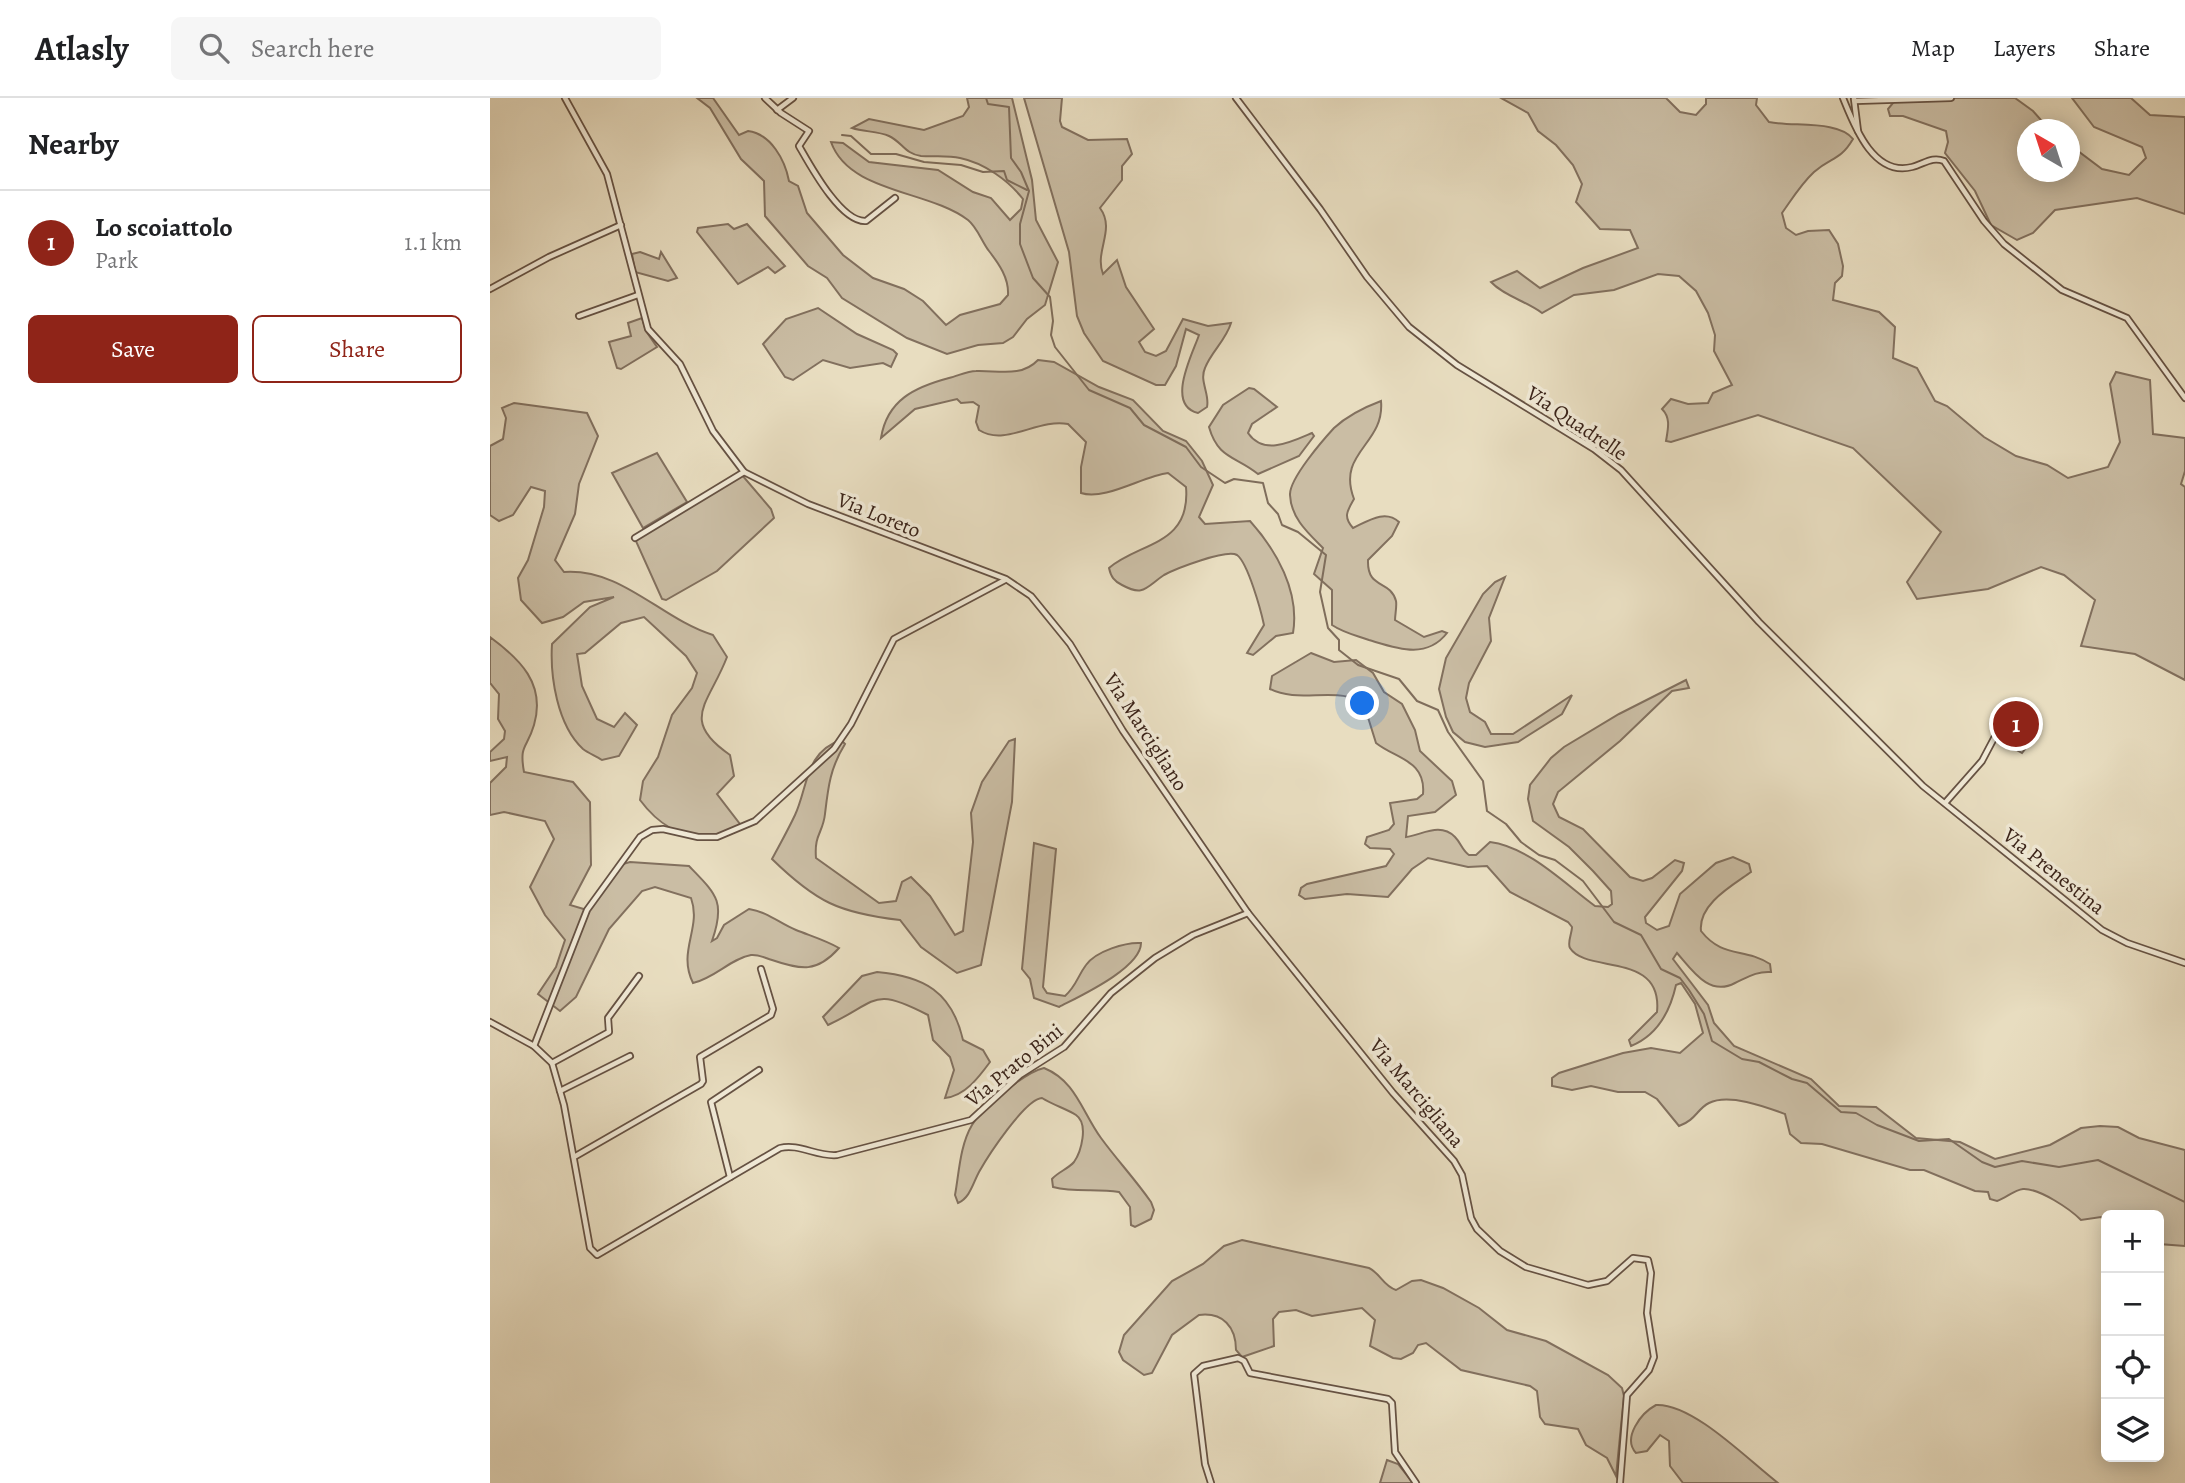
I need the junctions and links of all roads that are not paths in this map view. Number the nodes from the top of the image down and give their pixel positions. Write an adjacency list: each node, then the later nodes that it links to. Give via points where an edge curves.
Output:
1 (565, 98): 11 (street, Via Loreto, via 605,168)
2 (765, 98): 8 (street)
3 (793, 98): 8 (street)
4 (1236, 98): 20 (street, Via Quadrelle, via 1364,274 1409,327 1464,369 1621,470 1754,617)
5 (1843, 98): 9 (street)
6 (1951, 98): 7 (street)
7 (1854, 99): 9 (street)
8 (777, 110): 10 (street, via 809,131 799,146 824,187 855,218 866,220)
9 (1861, 138): 15 (street, via 1882,160 1897,167 1944,161 2004,244 2060,289 2125,316)
10 (895, 198)
11 (621, 225): 12 (street); 13 (street, Via Loreto)
12 (490, 289)
13 (638, 295): 14 (street); 16 (street, Via Loreto, via 649,331 680,364 715,433)
14 (579, 316)
15 (2185, 398)
16 (744, 472): 17 (street); 18 (street, Via Loreto, via 808,505)
17 (635, 538)
18 (1006, 579): 22 (street, Via Marcigliano, via 1031,596 1070,644 1124,732); 27 (street, via 894,639 834,749 759,818 716,837 656,829 640,837 587,910)
19 (2010, 708): 21 (street, via 1982,761)
20 (1917, 779): 21 (street, Via Prenestina)
21 (1945, 803): 23 (street, Via Prenestina, via 2102,930)
22 (1248, 913): 33 (street, Via Prato Bini, via 1193,935 1160,955 1109,995 1064,1047 1020,1074 971,1120 837,1155 786,1146); 36 (street, Via Marcigliana, via 1452,1158 1463,1177 1472,1222 1491,1243 1529,1268 1588,1285 1607,1281 1633,1258 1650,1262 1647,1314 1654,1357 1627,1395)
23 (2185, 963)
24 (761, 969): 32 (street, via 772,1014 700,1056 700,1085)
25 (639, 976): 29 (street, via 608,1018 610,1031)
26 (490, 1022): 27 (street)
27 (534, 1046): 29 (street)
28 (630, 1056): 31 (street)
29 (552, 1063): 31 (street, Via Prato Bini)
30 (760, 1070): 33 (street, via 711,1102)
31 (560, 1091): 32 (street, Via Prato Bini)
32 (574, 1157): 33 (street, Via Prato Bini, via 590,1248 596,1255)
33 (730, 1177)
34 (1211, 1483): 35 (street, via 1194,1374 1203,1366 1238,1358 1250,1373 1388,1399 1395,1452)
35 (1416, 1483)
36 (1620, 1483)

